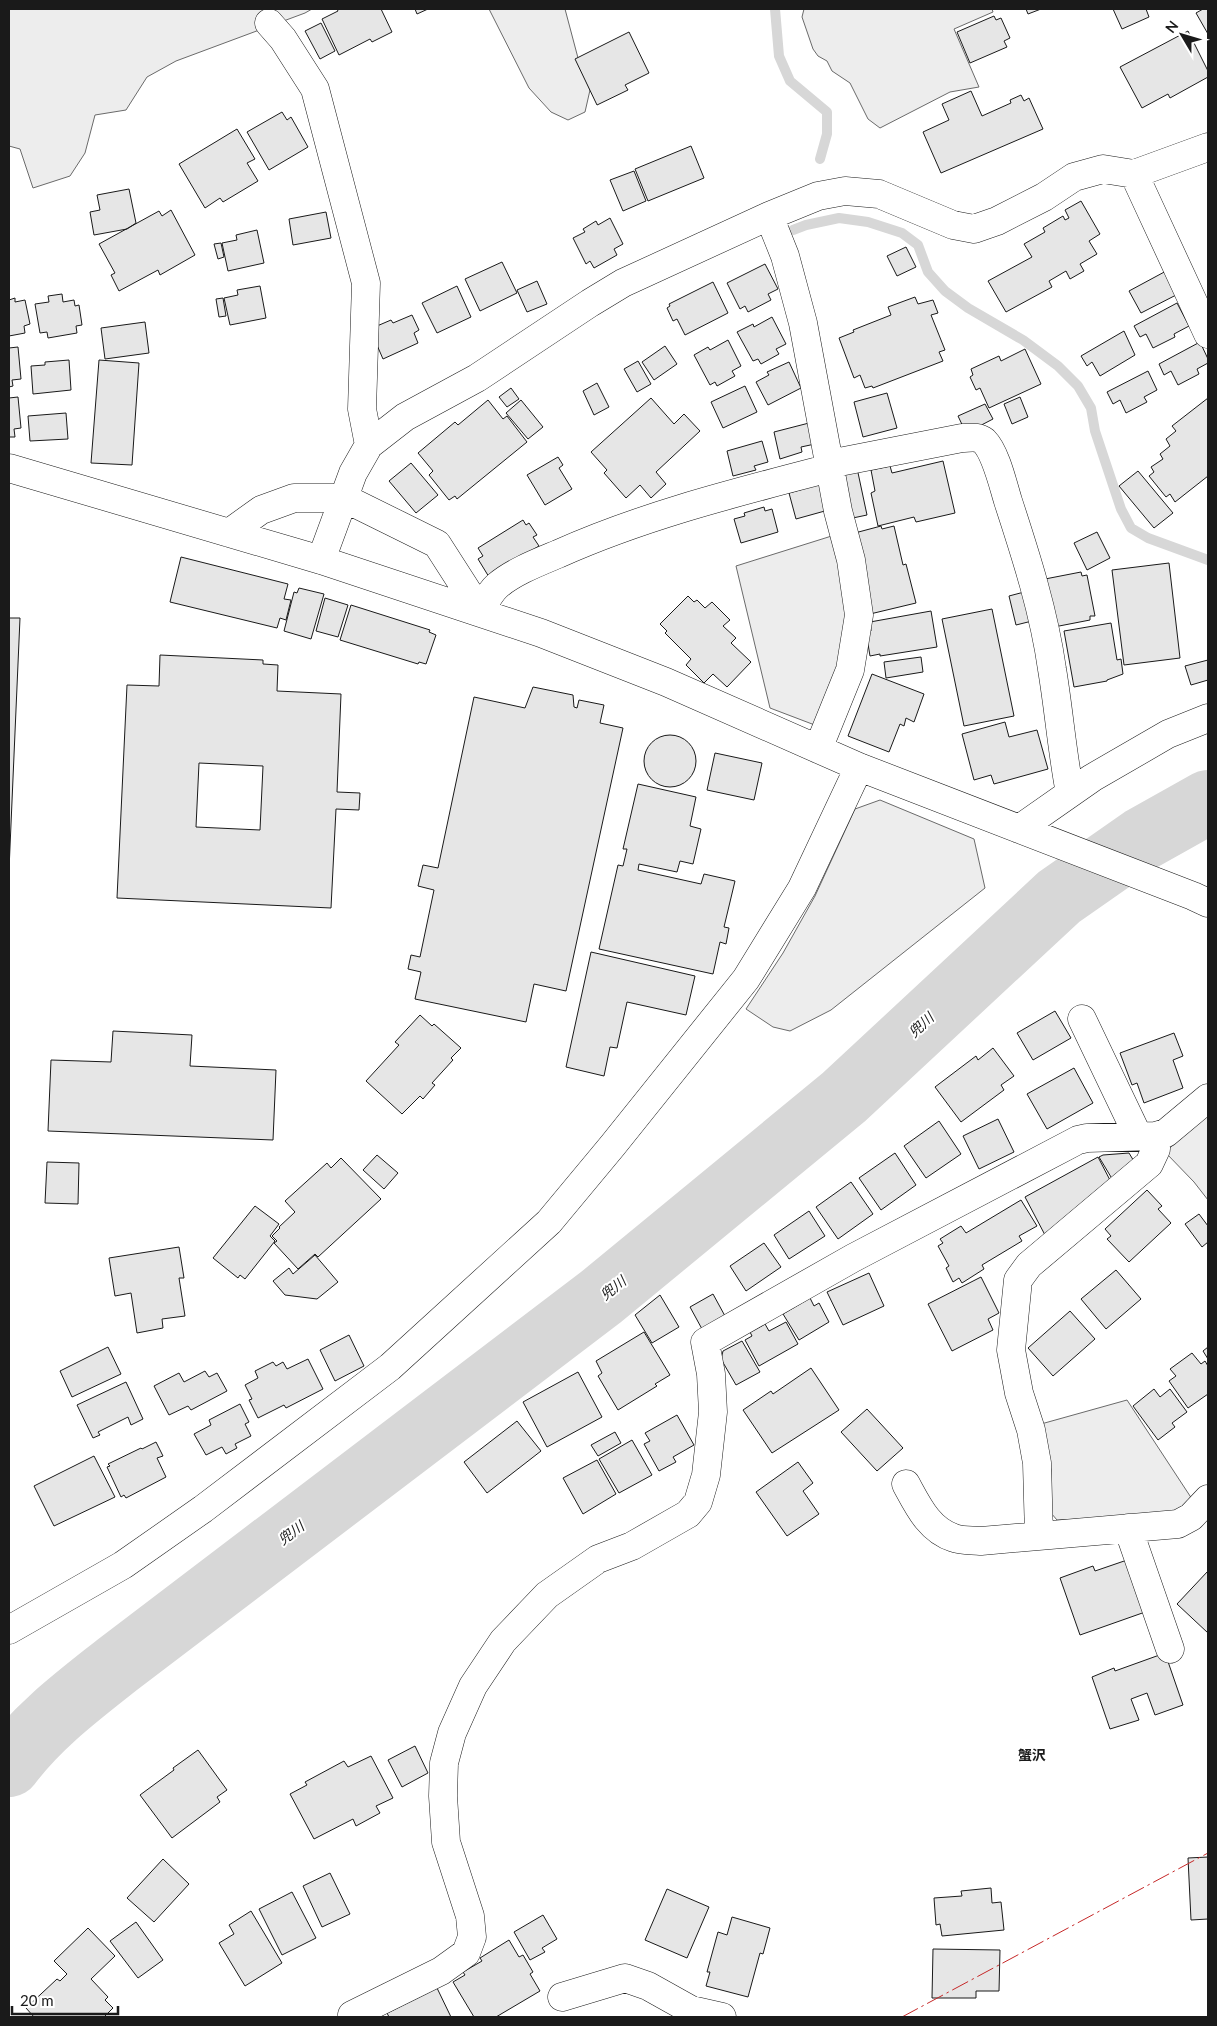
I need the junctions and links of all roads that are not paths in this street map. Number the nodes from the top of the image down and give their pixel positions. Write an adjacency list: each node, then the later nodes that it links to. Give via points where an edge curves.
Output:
1 (269, 23): 6 (street, via 315,89 366,283 362,409)
2 (1208, 147): 3 (street)
3 (1134, 174): 4 (street, via 1103,169 1074,177 1044,197 974,229 954,225 878,194 845,191 818,196); 5 (street)
4 (769, 216): 6 (street, via 623,283 476,378 405,417); 7 (street, via 785,256 803,324)
5 (1208, 334)
6 (369, 445): 9 (street)
7 (829, 466): 12 (street, via 640,522 577,545 497,586); 14 (street, via 851,560 859,615 850,670); 16 (street, via 962,438 976,437 984,441 1000,476 1039,603)
8 (9, 468): 10 (street)
9 (344, 498): 10 (street, via 294,498 261,510); 11 (street); 12 (street, via 437,544)
10 (229, 533): 11 (street)
11 (321, 560): 12 (street)
12 (480, 611): 14 (street, via 666,682)
13 (1208, 718): 16 (street, via 1168,734)
14 (818, 749): 15 (street)
15 (859, 767): 17 (street); 26 (street, via 802,888 746,979 549,1222 390,1367 123,1565)
16 (1070, 793): 17 (street)
17 (1019, 829): 18 (street)
18 (1201, 900)
19 (1082, 1019): 21 (street)
20 (1208, 1098): 21 (street, via 1166,1133)
21 (1147, 1136): 25 (street, via 1156,1149 1149,1164 1029,1265 1018,1280 1011,1350 1037,1463); 29 (street, via 1078,1140 853,1258 705,1342 713,1412 706,1475 698,1502 688,1514 632,1546 598,1560 546,1595 503,1641 473,1686 452,1733 444,1763 443,1796 446,1842 470,1916 472,1937 466,1952 441,1971)
22 (906, 1484): 25 (street, via 922,1513 934,1526 954,1538 982,1541)
23 (1208, 1499): 24 (street, via 1191,1517 1178,1524)
24 (1128, 1528): 25 (street); 27 (street)
25 (1039, 1535)
26 (9, 1630)
27 (1170, 1649)
28 (562, 1997): 30 (street, via 625,1978 648,1986 692,2010)
29 (349, 2016)
30 (722, 2017)

